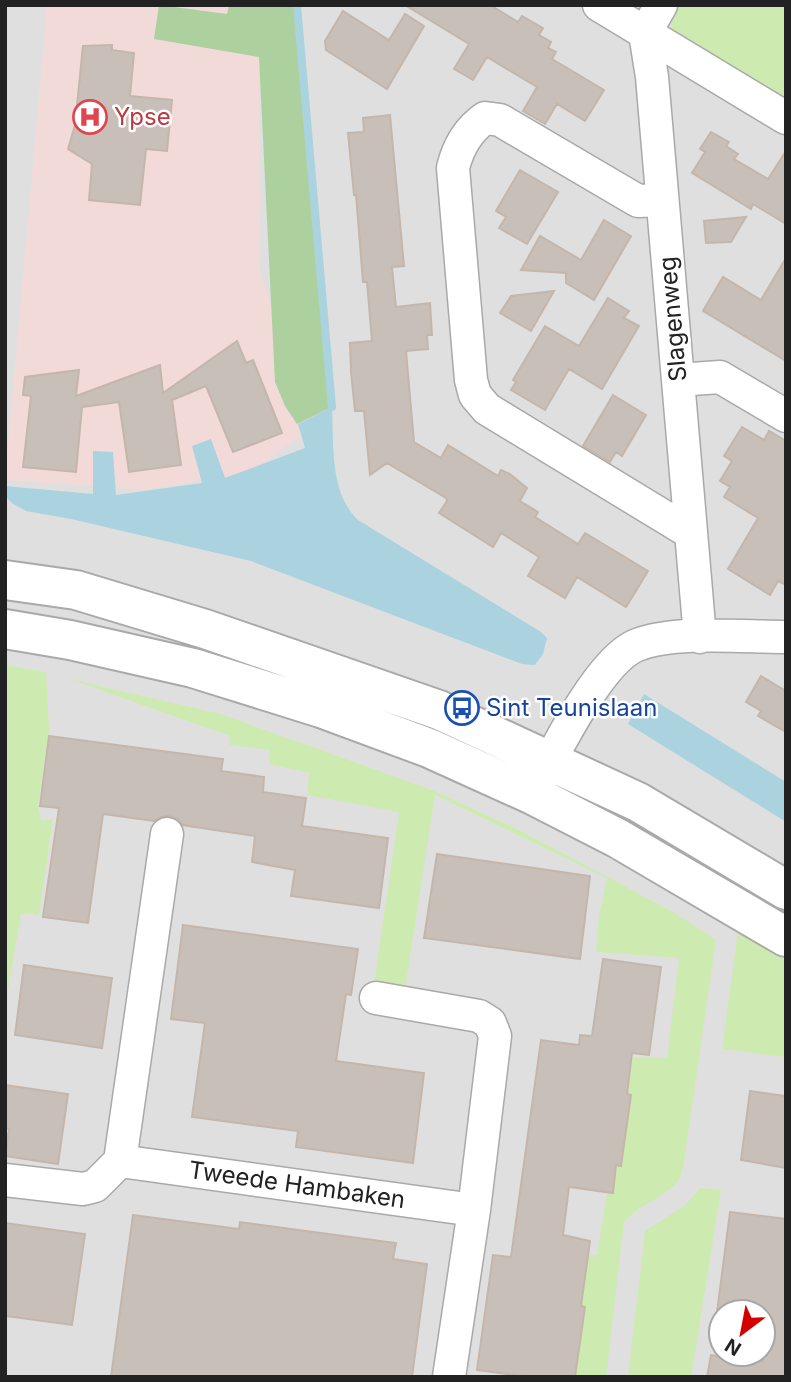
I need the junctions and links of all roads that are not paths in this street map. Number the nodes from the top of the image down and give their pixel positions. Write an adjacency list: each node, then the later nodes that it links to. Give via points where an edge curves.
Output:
1 (599, 5): 3 (street)
2 (661, 5): 3 (street)
3 (645, 33): 4 (street); 5 (street, Slagenweg)
4 (786, 118)
5 (662, 200): 6 (street, Slagenweg); 8 (street, via 638,201 500,120 485,118 473,126 453,167 475,394 486,409)
6 (678, 380): 7 (street, via 720,377); 8 (street, Slagenweg)
7 (786, 416)
8 (691, 533): 12 (street, Slagenweg)
9 (5, 580): 13 (street, via 76,590 230,637 439,710)
10 (5, 629): 14 (street, via 193,668 321,708)
11 (786, 636): 12 (street)
12 (700, 637): 13 (street, via 657,639 634,646 615,660)
13 (551, 760): 14 (street); 16 (street, via 638,802)
14 (533, 795): 17 (street, via 617,838)
15 (167, 834): 19 (street)
16 (786, 890)
17 (786, 937)
18 (376, 999): 21 (street, via 479,1016 490,1023 495,1036)
19 (120, 1161): 20 (street, via 95,1186 83,1189); 21 (street, Tweede Hambaken)
20 (5, 1180)
21 (474, 1210): 22 (street)
22 (449, 1377)

